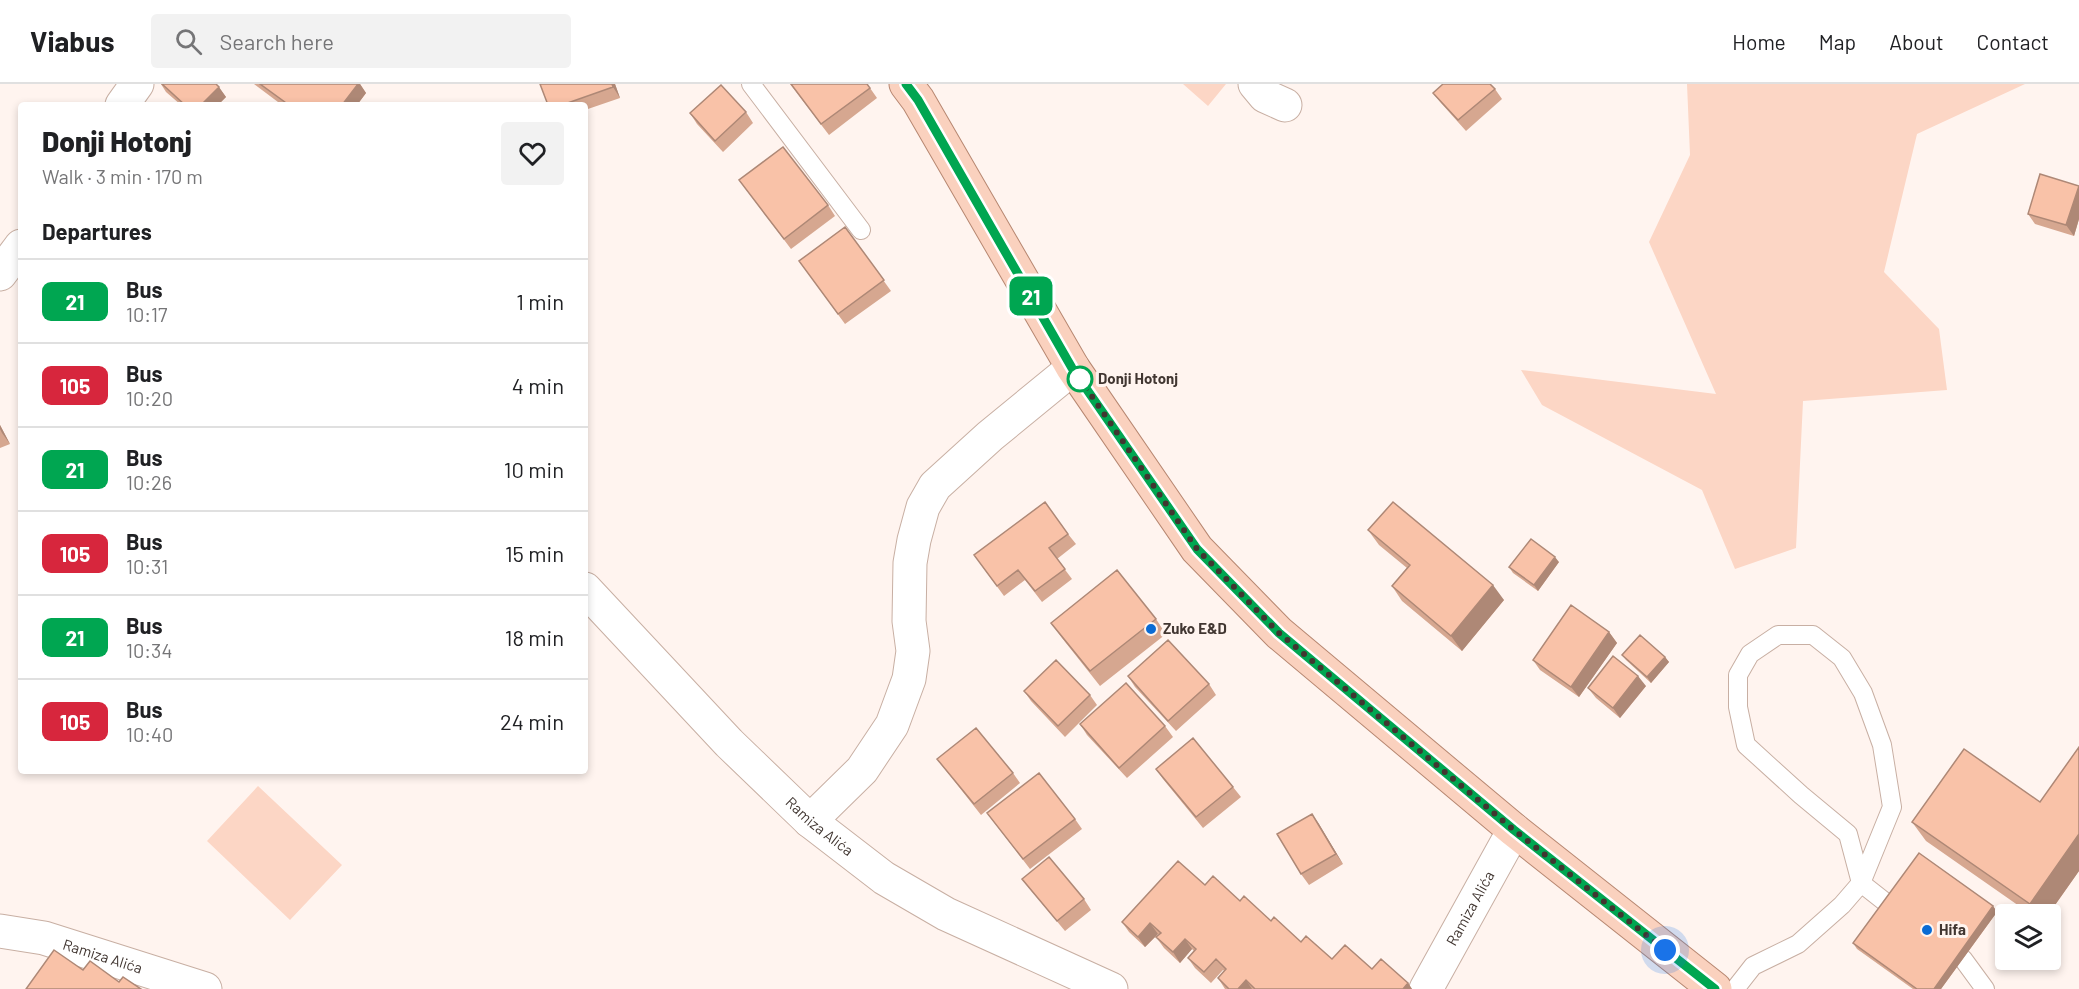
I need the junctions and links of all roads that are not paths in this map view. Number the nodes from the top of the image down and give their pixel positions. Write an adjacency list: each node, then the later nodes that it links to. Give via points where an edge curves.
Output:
1 (137, 84): 5 (street)
2 (751, 84): 7 (lane)
3 (1255, 84): 6 (street, via 1265,96)
4 (915, 90): 10 (main road)
5 (124, 102)
6 (1285, 105)
7 (861, 230)
8 (18, 250): 9 (street)
9 (0, 274)
10 (1072, 368): 12 (street, via 935,486 923,507 914,540 909,621 913,651 909,679 892,725 862,770); 13 (main road, via 1197,549 1279,633)
11 (588, 592): 12 (street, Ramiza Alića, via 729,743)
12 (810, 821): 19 (street, Ramiza Alića, via 884,878 945,914)
13 (1514, 830): 20 (street, Ramiza Alića); 21 (main road)
14 (1861, 883): 14 (lane, via 1848,834 1746,745 1738,707 1738,675 1750,654 1778,635 1813,635 1842,658 1863,693 1882,745 1892,807); 15 (lane); 22 (lane, via 1798,944 1753,966)
15 (1889, 905)
16 (0, 931): 18 (street, Ramiza Alića, via 44,938)
17 (1963, 959): 23 (lane)
18 (206, 989)
19 (1111, 989)
20 (1426, 989)
21 (1715, 989)
22 (1735, 989)
23 (1985, 989)

